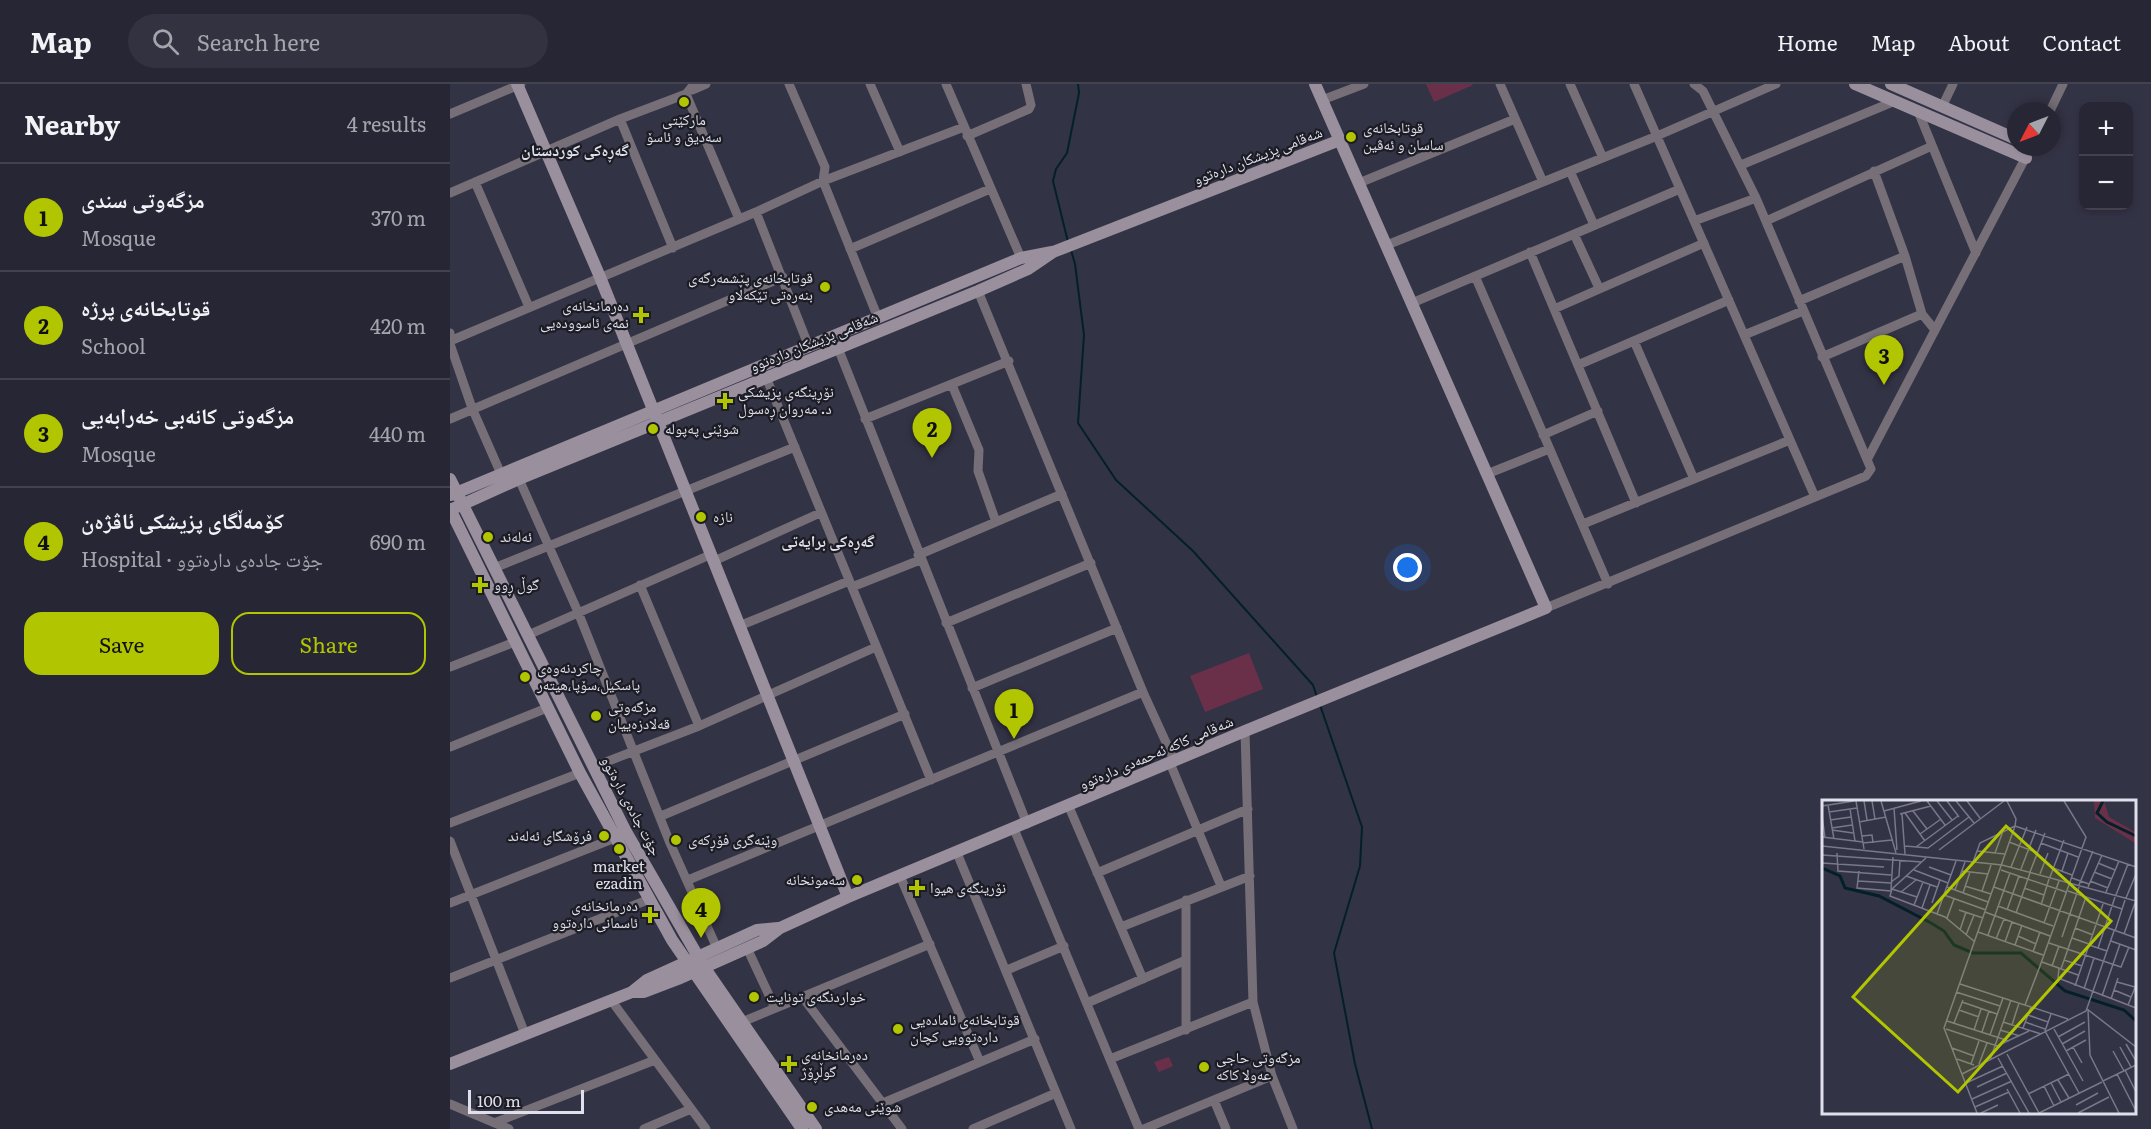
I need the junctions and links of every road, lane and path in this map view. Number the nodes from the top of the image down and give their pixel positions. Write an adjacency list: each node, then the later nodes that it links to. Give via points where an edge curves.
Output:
1 (706, 84): 18 (street)
2 (789, 84): 41 (street, via 825,167)
3 (870, 84): 34 (street)
4 (946, 84): 28 (street)
5 (1026, 84): 28 (street, via 1029,109)
6 (1315, 84): 19 (street)
7 (1364, 84): 19 (street)
8 (1500, 84): 27 (street)
9 (1570, 84): 37 (street)
10 (1634, 84): 30 (street)
11 (1694, 84): 23 (street)
12 (1776, 84): 23 (street)
13 (1855, 84): 20 (street)
14 (1892, 84): 22 (street)
15 (1953, 84): 22 (street)
16 (2063, 84): 21 (street)
17 (519, 85): 25 (street); 35 (street)
18 (691, 89): 26 (street); 50 (street)
19 (1322, 100): 31 (street)
20 (1895, 101): 24 (street); 38 (street)
21 (2054, 102)
22 (1942, 107): 29 (street)
23 (1714, 109): 30 (street); 38 (street)
24 (1917, 111): 32 (street); 33 (street)
25 (450, 114)
26 (620, 119): 35 (street); 57 (street)
27 (1515, 119): 43 (street); 44 (street)
28 (966, 131): 34 (street); 45 (street)
29 (2007, 135)
30 (1657, 136): 37 (street); 46 (street)
31 (1340, 140): 44 (street); 62 (street, شەقامی پزیشکان دارەتوو)
32 (2007, 144)
33 (1932, 146): 40 (street); 60 (street)
34 (900, 152): 41 (street)
35 (546, 153): 42 (street); 65 (street)
36 (2027, 156): 60 (street)
37 (1603, 158): 39 (street)
38 (1741, 165): 48 (street)
39 (1570, 171): 43 (street); 53 (street)
40 (1874, 171): 52 (street); 61 (street)
41 (823, 180): 49 (street); 58 (street)
42 (475, 182): 47 (street); 72 (street)
43 (1543, 182): 56 (street)
44 (1359, 183): 56 (street)
45 (990, 189): 58 (street); 63 (street)
46 (1680, 189): 51 (street); 53 (street)
47 (450, 193)
48 (1756, 198): 51 (street); 52 (street)
49 (756, 212): 50 (street); 66 (street)
50 (740, 219): 57 (street)
51 (1694, 221): 55 (street)
52 (1766, 221): 70 (street)
53 (1594, 225): 54 (street)
54 (1574, 234): 59 (street); 67 (street)
55 (1704, 243): 67 (street); 69 (street)
56 (1387, 245): 71 (street)
57 (673, 248): 65 (street)
58 (850, 249): 76 (street)
59 (1530, 252): 64 (street); 73 (street)
60 (1976, 253): 77 (street)
61 (1905, 256): 70 (street); 75 (street)
62 (1040, 257): 63 (street, شەقامی پزیشکان دارەتوو); 68 (street, شەقامی پزیشکان دارەتوو)
63 (1021, 258): 76 (street, شەقامی پزیشکان دارەتوو)
64 (1475, 276): 71 (street); 94 (street)
65 (600, 277): 72 (street); 82 (street)
66 (783, 277): 82 (street); 83 (street)
67 (1599, 288): 73 (street)
68 (978, 291): 81 (street, شەقامی پزیشکان دارەتوو); 85 (street)
69 (1729, 300): 78 (street); 80 (street)
70 (1799, 301): 74 (street)
71 (1412, 303): 100 (street)
72 (529, 307): 79 (street)
73 (1554, 309): 86 (street)
74 (1803, 311): 78 (street); 84 (street)
75 (1922, 314): 77 (street); 84 (street)
76 (878, 318): 81 (street, شەقامی پزیشکان دارەتوو)
77 (1935, 330): 98 (street)
78 (1744, 335): 95 (street)
79 (450, 337): 89 (street)
80 (1634, 341): 86 (street); 103 (street)
81 (836, 343): 83 (street, شەقامی پزیشکان دارەتوو); 87 (street, شەقامی پزیشکان دارەتوو); 93 (street)
82 (627, 344): 89 (street); 92 (street)
83 (809, 347): 92 (street, شەقامی پزیشکان دارەتوو)
84 (1822, 357): 98 (street)
85 (1009, 361): 88 (street); 105 (street)
86 (1578, 365): 90 (street)
87 (766, 377): 92 (street, شەقامی پزیشکان دارەتوو); 96 (street)
88 (952, 385): 93 (street); 111 (street, via 979,450 978,471)
89 (472, 408): 91 (street); 99 (street)
90 (1598, 411): 94 (street); 108 (street)
91 (450, 418)
92 (655, 418): 99 (street, شەقامی پزیشکان دارەتوو); 102 (street, شەقامی پزیشکان دارەتوو); 104 (street)
93 (865, 419): 115 (street)
94 (1543, 435): 97 (street)
95 (1790, 440): 103 (street); 106 (street)
96 (795, 447): 104 (street); 110 (street)
97 (1549, 449): 100 (street); 112 (street)
98 (1868, 458): 106 (street, via 1871,469 1866,476)
99 (501, 474): 107 (street, شەقامی پزیشکان دارەتوو)
100 (1487, 474): 121 (street)
101 (450, 479): 107 (street, جۆت جادەی دارەتوو)
102 (519, 479): 107 (street, شەقامی پزیشکان دارەتوو); 113 (street)
103 (1694, 479): 108 (street)
104 (684, 491): 113 (street); 114 (street)
105 (1062, 494): 111 (street); 116 (street)
106 (1815, 496): 119 (street)
107 (456, 497): 109 (street, شەقامی پزیشکان دارەتوو); 117 (street, جۆت جادەی دارەتوو)
108 (1636, 503): 112 (street)
109 (450, 510): 127 (street, جۆت جادەی دارەتوو)
110 (820, 513): 114 (street); 118 (street)
111 (996, 522): 115 (street)
112 (1583, 524): 119 (street)
113 (548, 548): 117 (street); 122 (street)
114 (713, 557): 120 (street); 124 (street)
115 (919, 557): 118 (street); 123 (street)
116 (1090, 563): 123 (street); 125 (street)
117 (494, 568): 126 (street, جۆت جادەی دارەتوو)
118 (850, 584): 124 (street); 128 (street)
119 (1608, 584): 121 (street)
120 (640, 585): 122 (street); 135 (street)
121 (1546, 609): 136 (street, شەقامی کاکە ئەحمەدی دارەتوو)
122 (578, 612): 126 (street); 139 (street)
123 (946, 623): 130 (street)
124 (739, 626): 132 (street)
125 (1117, 628): 130 (street); 131 (street)
126 (528, 635): 142 (street, جۆت جادەی دارەتوو)
127 (515, 642): 129 (street); 133 (street, جۆت جادەی دارەتوو)
128 (876, 647): 132 (street); 134 (street)
129 (450, 667)
130 (972, 688): 138 (street)
131 (1143, 692): 138 (street); 140 (street)
132 (768, 695): 135 (street); 141 (street)
133 (547, 708): 137 (street); 143 (street, جۆت جادەی دارەتوو)
134 (905, 714): 141 (street); 144 (street)
135 (699, 726): 139 (street)
136 (1245, 730): 140 (street, شەقامی کاکە ئەحمەدی دارەتوو); 146 (street)
137 (450, 747)
138 (998, 751): 144 (street); 149 (street)
139 (633, 752): 142 (street); 147 (street)
140 (1172, 761): 145 (street, شەقامی کاکە ئەحمەدی دارەتوو); 152 (street)
141 (793, 762): 147 (street); 150 (street)
142 (593, 767): 166 (street, جۆت جادەی دارەتوو)
143 (580, 773): 148 (street); 153 (street, جۆت جادەی دارەتوو)
144 (931, 780): 150 (street)
145 (1069, 807): 149 (street, شەقامی کاکە ئەحمەدی دارەتوو); 156 (street)
146 (1248, 809): 152 (street); 158 (street)
147 (661, 816): 159 (street)
148 (450, 823)
149 (1027, 824): 151 (street, شەقامی کاکە ئەحمەدی دارەتوو)
150 (822, 826): 159 (street); 162 (street)
151 (1014, 829): 155 (street, شەقامی کاکە ئەحمەدی دارەتوو); 171 (street)
152 (1198, 830): 156 (street); 160 (street)
153 (615, 838): 161 (street); 163 (street, جۆت جادەی دارەتوو)
154 (450, 841): 161 (street)
155 (957, 853): 157 (street, شەقامی کاکە ئەحمەدی دارەتوو); 177 (street)
156 (1097, 873): 167 (street)
157 (900, 876): 162 (street, شەقامی کاکە ئەحمەدی دارەتوو); 169 (street)
158 (1250, 876): 160 (street); 184 (street)
159 (688, 880): 170 (street)
160 (1221, 886): 164 (street)
161 (471, 895): 165 (street); 173 (street)
162 (848, 897): 172 (street, شەقامی کاکە ئەحمەدی دارەتوو, via 780,928 757,930)
163 (650, 899): 168 (street, جۆت جادەی دارەتوو); 173 (street)
164 (1186, 900): 167 (street); 174 (street)
165 (450, 903)
166 (678, 922): 170 (street, via 699,947 705,950); 175 (street, جۆت جادەی دارەتوو)
167 (1121, 927): 180 (street)
168 (672, 940): 176 (street, جۆت جادەی دارەتوو); 178 (street, via 680,958)
169 (930, 944): 181 (street); 193 (street)
170 (717, 946): 172 (street)
171 (1064, 946): 177 (street); 185 (street)
172 (739, 947): 175 (street, شەقامی کاکە ئەحمەدی دارەتوو); 183 (street, via 717,970); 186 (street)
173 (497, 960): 179 (street); 189 (street)
174 (1186, 960): 180 (street); 188 (street)
175 (701, 962): 176 (street, شەقامی کاکە ئەحمەدی دارەتوو); 183 (street, جۆت جادەی دارەتوو)
176 (689, 968): 178 (street, شەقامی کاکە ئەحمەدی دارەتوو); 183 (street, جۆت جادەی دارەتوو)
177 (1007, 970): 190 (street)
178 (670, 976): 182 (street, شەقامی کاکە ئەحمەدی دارەتوو, via 644,992); 183 (street, via 695,982)
179 (450, 978)
180 (1143, 978): 185 (street)
181 (804, 999): 186 (street); 198 (street)
182 (611, 1000): 189 (street, شەقامی کاکە ئەحمەدی دارەتوو); 192 (street)
183 (719, 1000): 187 (street, جۆت جادەی دارەتوو); 205 (street, جۆت جادەی دارەتوو)
184 (1253, 1002): 188 (street); 195 (street)
185 (1087, 1003): 191 (street)
186 (775, 1008): 187 (street)
187 (742, 1022): 206 (street, جۆت جادەی دارەتوو)
188 (1186, 1030): 191 (street)
189 (525, 1034): 194 (street, شەقامی کاکە ئەحمەدی دارەتوو)
190 (1035, 1039): 193 (street); 196 (street)
191 (1110, 1059): 210 (street)
192 (655, 1060): 200 (street); 201 (street)
193 (980, 1062): 198 (street)
194 (450, 1064)
195 (1272, 1076): 197 (street); 213 (street)
196 (1056, 1093): 208 (street); 209 (street)
197 (1214, 1100): 211 (street); 212 (street)
198 (883, 1103): 207 (street)
199 (450, 1104): 201 (street)
200 (691, 1109): 203 (street); 204 (street)
201 (494, 1123): 202 (street)
202 (509, 1129)
203 (644, 1129)
204 (706, 1129)
205 (802, 1129)
206 (816, 1129)
207 (902, 1129)
208 (973, 1129)
209 (1071, 1129)
210 (1139, 1129)
211 (1144, 1129)
212 (1226, 1129)
213 (1293, 1129)

